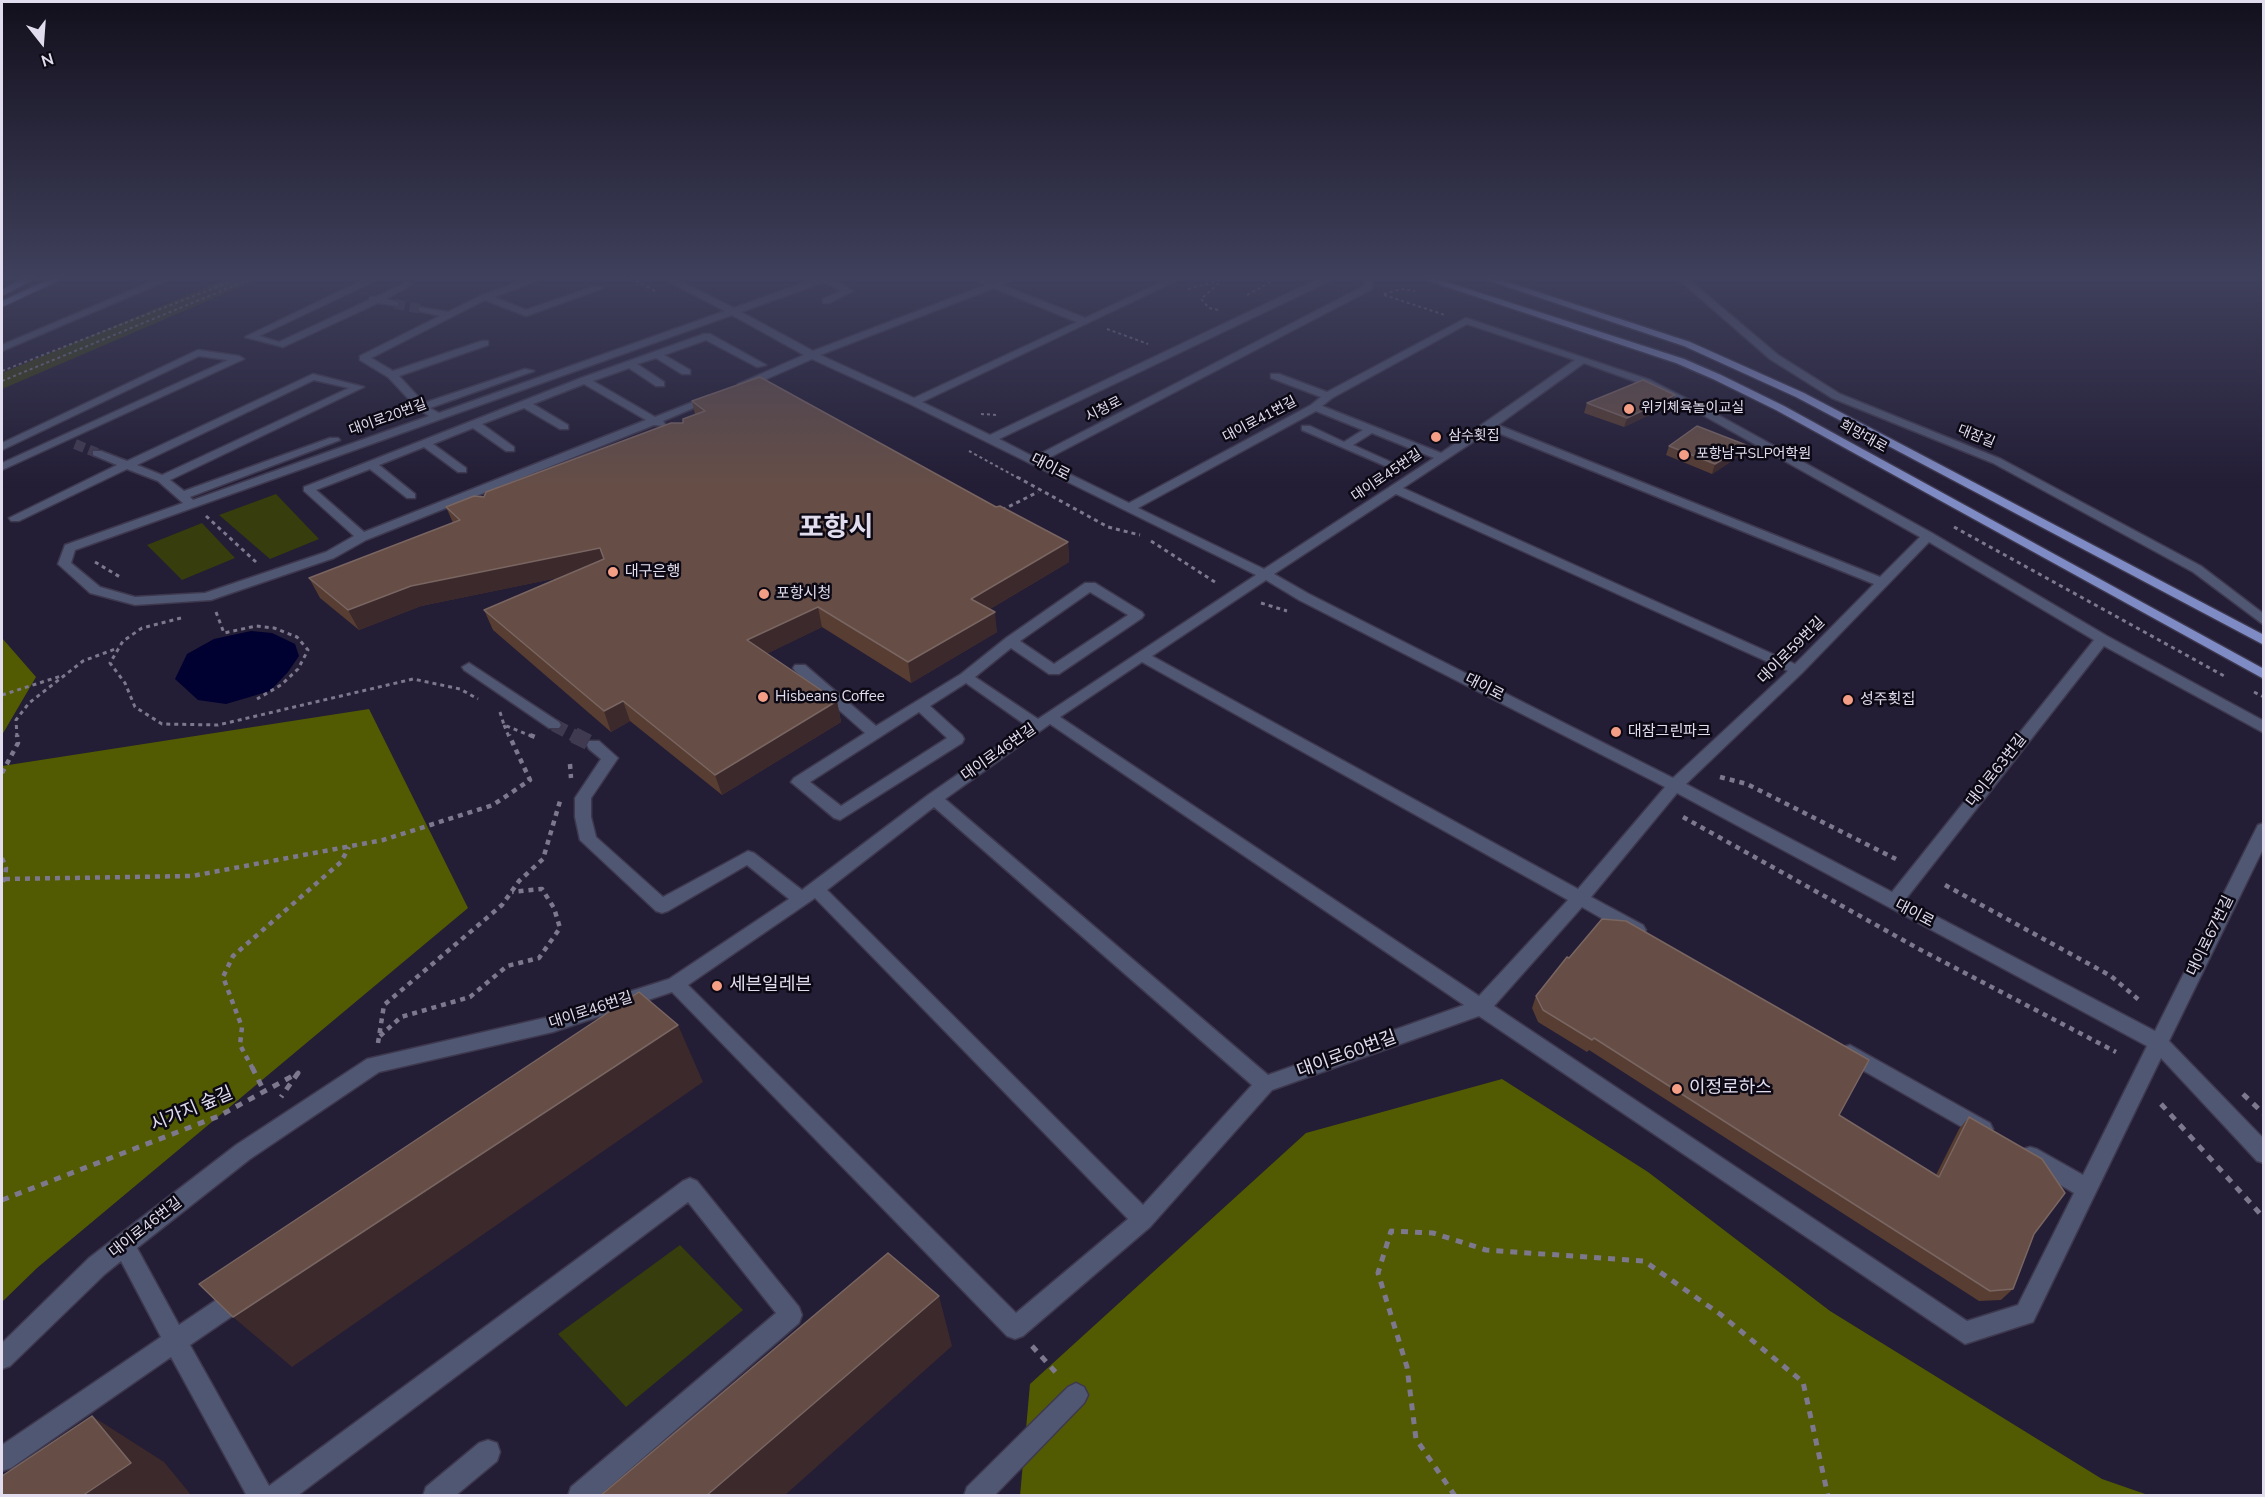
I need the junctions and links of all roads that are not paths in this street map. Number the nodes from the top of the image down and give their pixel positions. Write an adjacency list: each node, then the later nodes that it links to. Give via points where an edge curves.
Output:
1 (384, 348): 23 (street, via 364,358)
2 (468, 348): 23 (street)
3 (633, 348): 32 (street, 대이로20번길)
4 (673, 348): 16 (street)
5 (729, 348): 20 (street)
6 (799, 348): 17 (street, 대이로)
7 (831, 348): 17 (street)
8 (1028, 348): 28 (street)
9 (1181, 348): 41 (street, 시청로)
10 (1252, 348): 50 (street, 시청로)
11 (1417, 348): 27 (street, 대이로41번길)
12 (1549, 348): 18 (street, 대이로41번길)
13 (1639, 348): 78 (main road, 희망대로, via 1717,377 1790,414)
14 (1696, 348): 73 (main road, 희망대로, via 1800,394)
15 (1763, 348): 70 (street, 대잠길, via 1836,396 1997,461 2197,569)
16 (656, 354): 19 (street); 22 (street)
17 (812, 355): 28 (street, 대이로); 33 (street)
18 (1583, 359): 35 (street, 대이로45번길); 64 (street, via 1646,382 1705,412)
19 (630, 364): 25 (street); 26 (street)
20 (761, 365)
21 (529, 371): 30 (street)
22 (686, 372)
23 (392, 375): 30 (street)
24 (1275, 376): 27 (street)
25 (585, 380): 29 (street); 33 (street)
26 (660, 384)
27 (1328, 396): 31 (street, 대이로41번길)
28 (914, 402): 41 (street, 대이로)
29 (526, 404): 34 (street); 36 (street)
30 (422, 407): 32 (street)
31 (1315, 407): 38 (street); 62 (street, 대이로41번길)
32 (438, 417): 60 (street, 대이로20번길)
33 (656, 422): 39 (street); 58 (street)
34 (474, 424): 43 (street); 47 (street)
35 (1490, 426): 49 (street, 대이로45번길); 69 (street)
36 (564, 427)
37 (1306, 428): 45 (street)
38 (1371, 429): 45 (street); 49 (street)
39 (674, 433)
40 (63, 439): 44 (street); 46 (street, via 239,359 198,353); 54 (street)
41 (990, 439): 50 (street, 대이로)
42 (334, 440): 60 (street)
43 (425, 443): 51 (street); 55 (street)
44 (75, 444)
45 (1345, 446): 53 (street)
46 (2, 447)
47 (510, 449)
48 (97, 453): 52 (street)
49 (1441, 457): 57 (street, 대이로45번길)
50 (1035, 461): 62 (street, 대이로)
51 (371, 464): 59 (street); 65 (street, via 308,489)
52 (128, 465): 56 (street); 56 (street, via 313,377 359,387); 63 (street)
53 (1394, 466)
54 (2, 467)
55 (462, 470)
56 (162, 479): 60 (street)
57 (1395, 489): 68 (street, 대이로45번길); 77 (street)
58 (469, 495): 61 (street); 65 (street)
59 (411, 496)
60 (186, 500): 66 (street, 대이로20번길, via 69,548 64,564 95,590 135,601 206,597)
61 (482, 504)
62 (1129, 508): 68 (street, 대이로)
63 (15, 518)
64 (1928, 536): 69 (street, 대이로59번길); 71 (street)
65 (362, 537): 66 (street)
66 (330, 555): 67 (street)
67 (339, 565)
68 (1266, 575): 74 (street, 대이로46번길); 86 (street, 대이로)
69 (1883, 583): 77 (street, 대이로59번길)
70 (2264, 621)
71 (2102, 639): 83 (street); 91 (street, 대이로63번길)
72 (1011, 641): 72 (street, via 1054,670 1137,615 1090,586); 79 (street)
73 (2264, 641)
74 (1141, 656): 81 (street, 대이로46번길); 90 (street)
75 (469, 667): 82 (street)
76 (800, 668): 84 (street)
77 (1797, 670): 86 (street, 대이로59번길)
78 (2264, 675)
79 (966, 677): 80 (street); 81 (street)
80 (920, 705): 84 (street); 84 (street, via 957,739 840,814 799,782)
81 (1044, 722): 87 (street, 대이로46번길); 94 (street)
82 (554, 725)
83 (2264, 728)
84 (875, 734)
85 (594, 745): 89 (street, via 610,758 584,798 588,840 662,906 748,856)
86 (1675, 785): 90 (street, 대이로60번길); 91 (street, 대이로)
87 (934, 799): 89 (street, 대이로46번길); 97 (street)
88 (2264, 829): 95 (street, 대이로67번길)
89 (809, 894): 93 (street, 대이로46번길); 102 (street)
90 (1580, 898): 92 (street); 94 (street, 대이로60번길)
91 (1893, 903): 95 (street, 대이로)
92 (1652, 939)
93 (675, 984): 102 (street, 대이로60번길, via 1015,1328); 103 (street, 대이로46번길, via 553,1024 374,1065 243,1152)
94 (1481, 1007): 97 (street, 대이로60번길); 101 (street, 대이로67번길, via 1965,1333 2025,1314)
95 (2159, 1042): 100 (street, 대이로); 101 (street, 대이로67번길)
96 (1838, 1046): 98 (street)
97 (1265, 1084): 102 (street, 대이로60번길)
98 (1994, 1136)
99 (2014, 1147): 101 (street)
100 (2264, 1154)
101 (2087, 1189)
102 (1143, 1220)
103 (124, 1245): 105 (street); 106 (street, 대이로46번길)
104 (255, 1288): 105 (street)
105 (175, 1341): 109 (street); 110 (street)
106 (2, 1358)
107 (1076, 1395): 114 (street)
108 (488, 1452): 112 (street)
109 (2, 1459)
110 (261, 1496)
111 (276, 1496): 113 (street, via 690,1188 791,1315)
112 (435, 1496)
113 (580, 1496)
114 (976, 1496)

